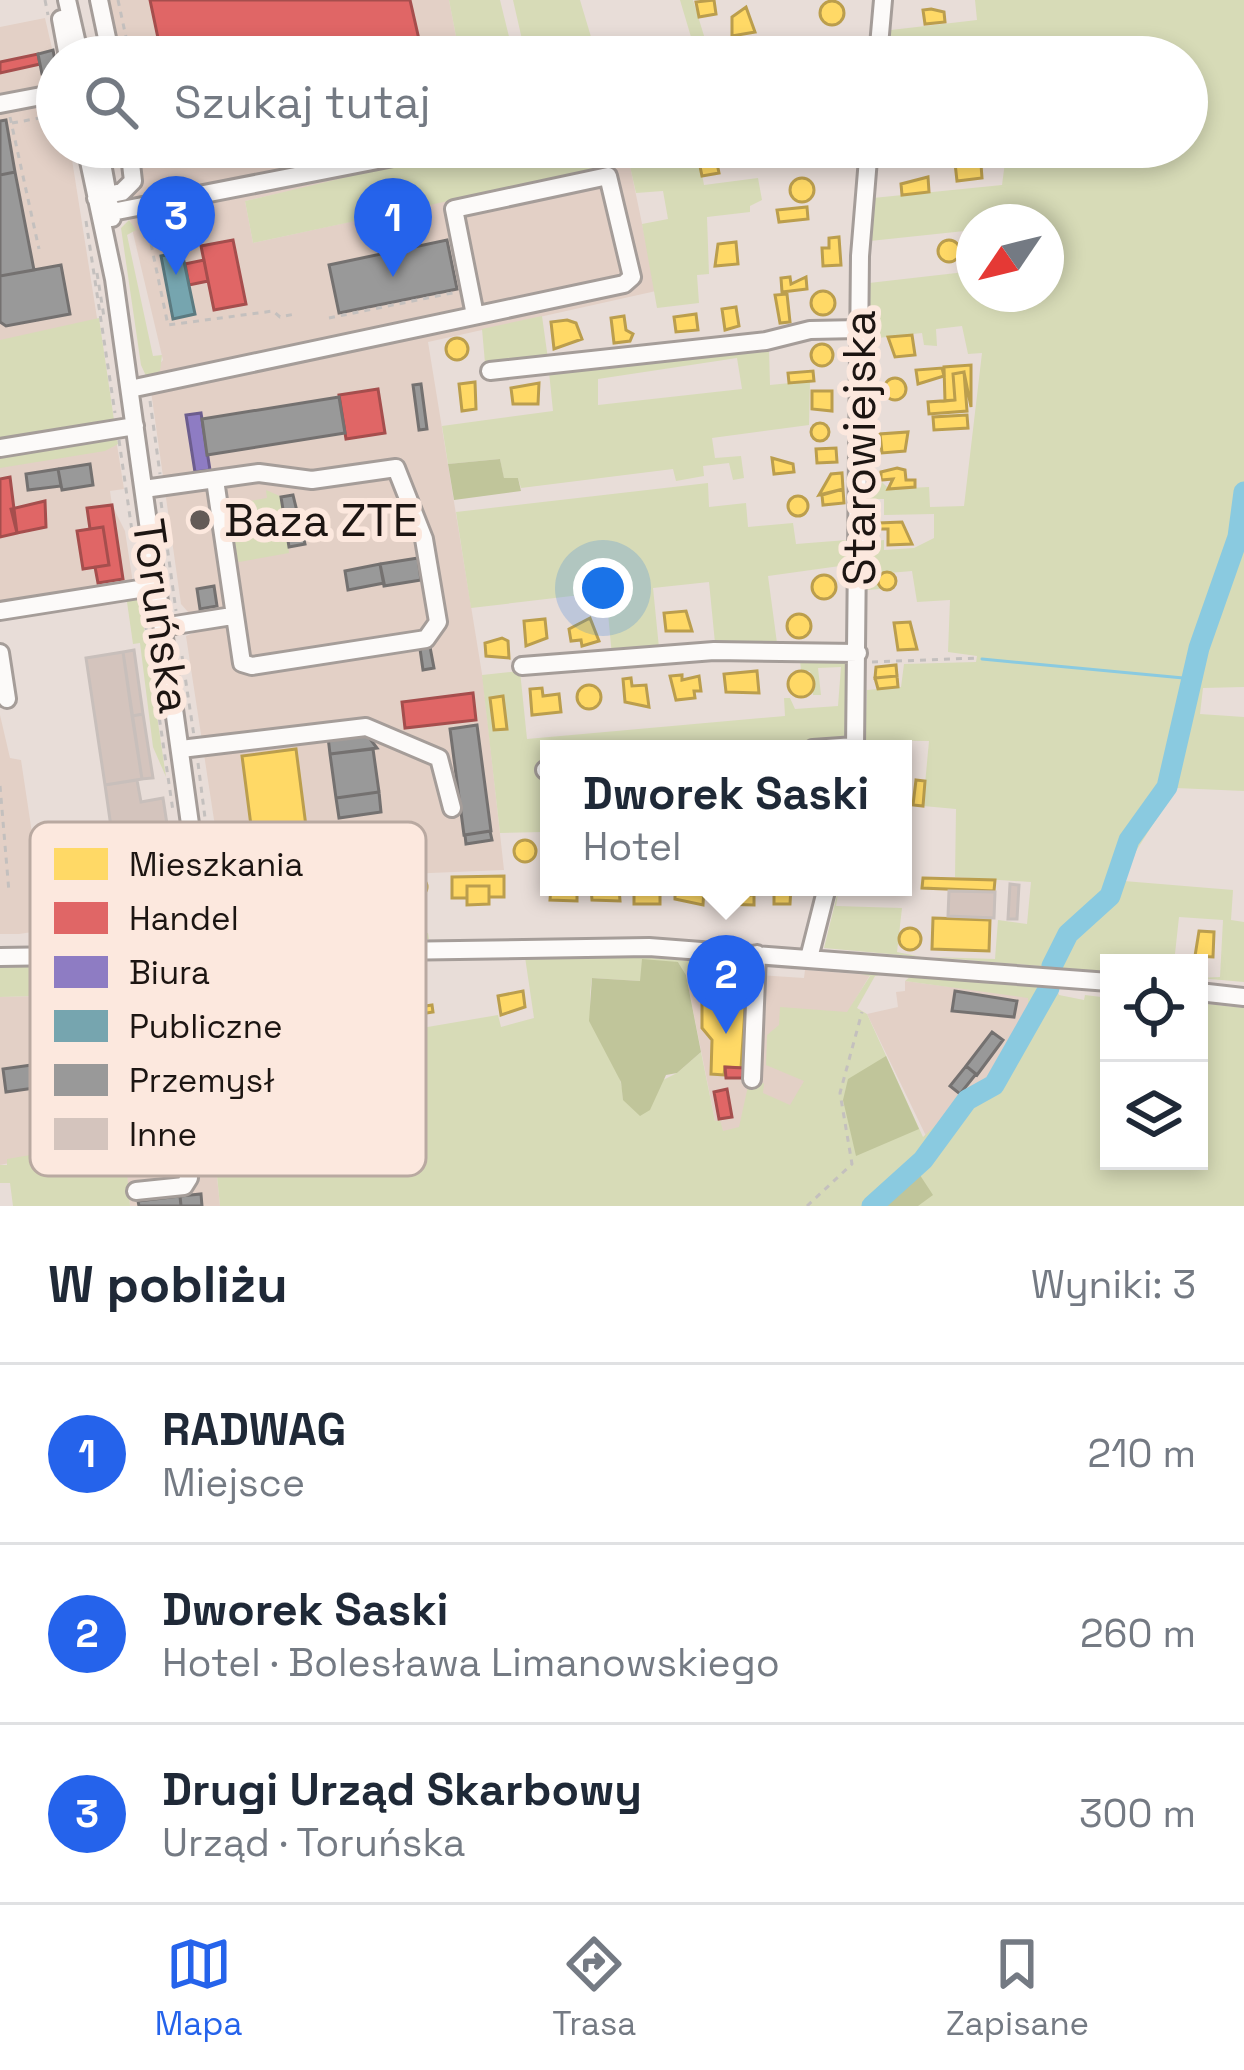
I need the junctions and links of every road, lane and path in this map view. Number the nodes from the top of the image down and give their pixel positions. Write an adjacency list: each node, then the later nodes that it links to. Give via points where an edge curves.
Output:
1 (64, 0): 5 (street); 6 (street)
2 (99, 0): 7 (street)
3 (118, 0): 8 (path)
4 (884, 0): 9 (street)
5 (67, 36)
6 (74, 36)
7 (113, 36)
8 (119, 36)
9 (880, 36)
10 (36, 97): 11 (street)
11 (3, 104): 13 (path)
12 (36, 119): 13 (path)
13 (11, 123): 22 (path)
14 (93, 168): 19 (street, Toruńska)
15 (101, 168): 19 (street, Toruńska)
16 (131, 168): 19 (street, via 133,182)
17 (315, 168): 19 (street)
18 (868, 168): 27 (street, Starowiejska)
19 (105, 202): 29 (street, Toruńska)
20 (85, 214): 30 (path)
21 (151, 244): 24 (path, via 168,325)
22 (39, 249)
23 (469, 289): 25 (street); 25 (street, via 454,209 609,178 631,280); 26 (path)
24 (295, 314)
25 (475, 316): 29 (street)
26 (329, 318)
27 (860, 329): 28 (street); 39 (street, Starowiejska)
28 (490, 371)
29 (139, 387): 30 (street, Toruńska); 33 (path)
30 (126, 427): 31 (street); 33 (street, Toruńska); 34 (path)
31 (0, 448)
32 (215, 480): 33 (street); 36 (street); 36 (street, via 265,472 312,480 396,468 424,539 438,622 426,639 252,666 237,653)
33 (152, 488): 34 (street, Toruńska); 37 (path)
34 (149, 586): 35 (street); 37 (street, Toruńska); 47 (path)
35 (0, 611)
36 (232, 616): 37 (street)
37 (171, 626): 44 (street, Toruńska); 44 (path)
38 (0, 653): 42 (street)
39 (858, 658): 40 (path); 41 (street, via 714,650); 43 (street, Starowiejska)
40 (978, 658)
41 (522, 666)
42 (7, 699)
43 (855, 740)
44 (188, 748): 46 (street, via 375,728 439,758); 48 (street, Toruńska); 49 (path)
45 (0, 786): 50 (path)
46 (452, 808)
47 (174, 821)
48 (195, 822)
49 (203, 822)
50 (10, 892)
51 (825, 896): 56 (street)
52 (426, 949): 53 (street)
53 (757, 954): 56 (street); 61 (street)
54 (0, 957): 55 (street)
55 (30, 957)
56 (809, 958): 57 (street)
57 (1100, 981)
58 (1208, 993): 59 (street)
59 (1244, 997)
60 (862, 1012): 64 (path, via 840,1093 852,1164)
61 (752, 1079)
62 (188, 1176): 63 (street)
63 (136, 1191)
64 (807, 1206)

